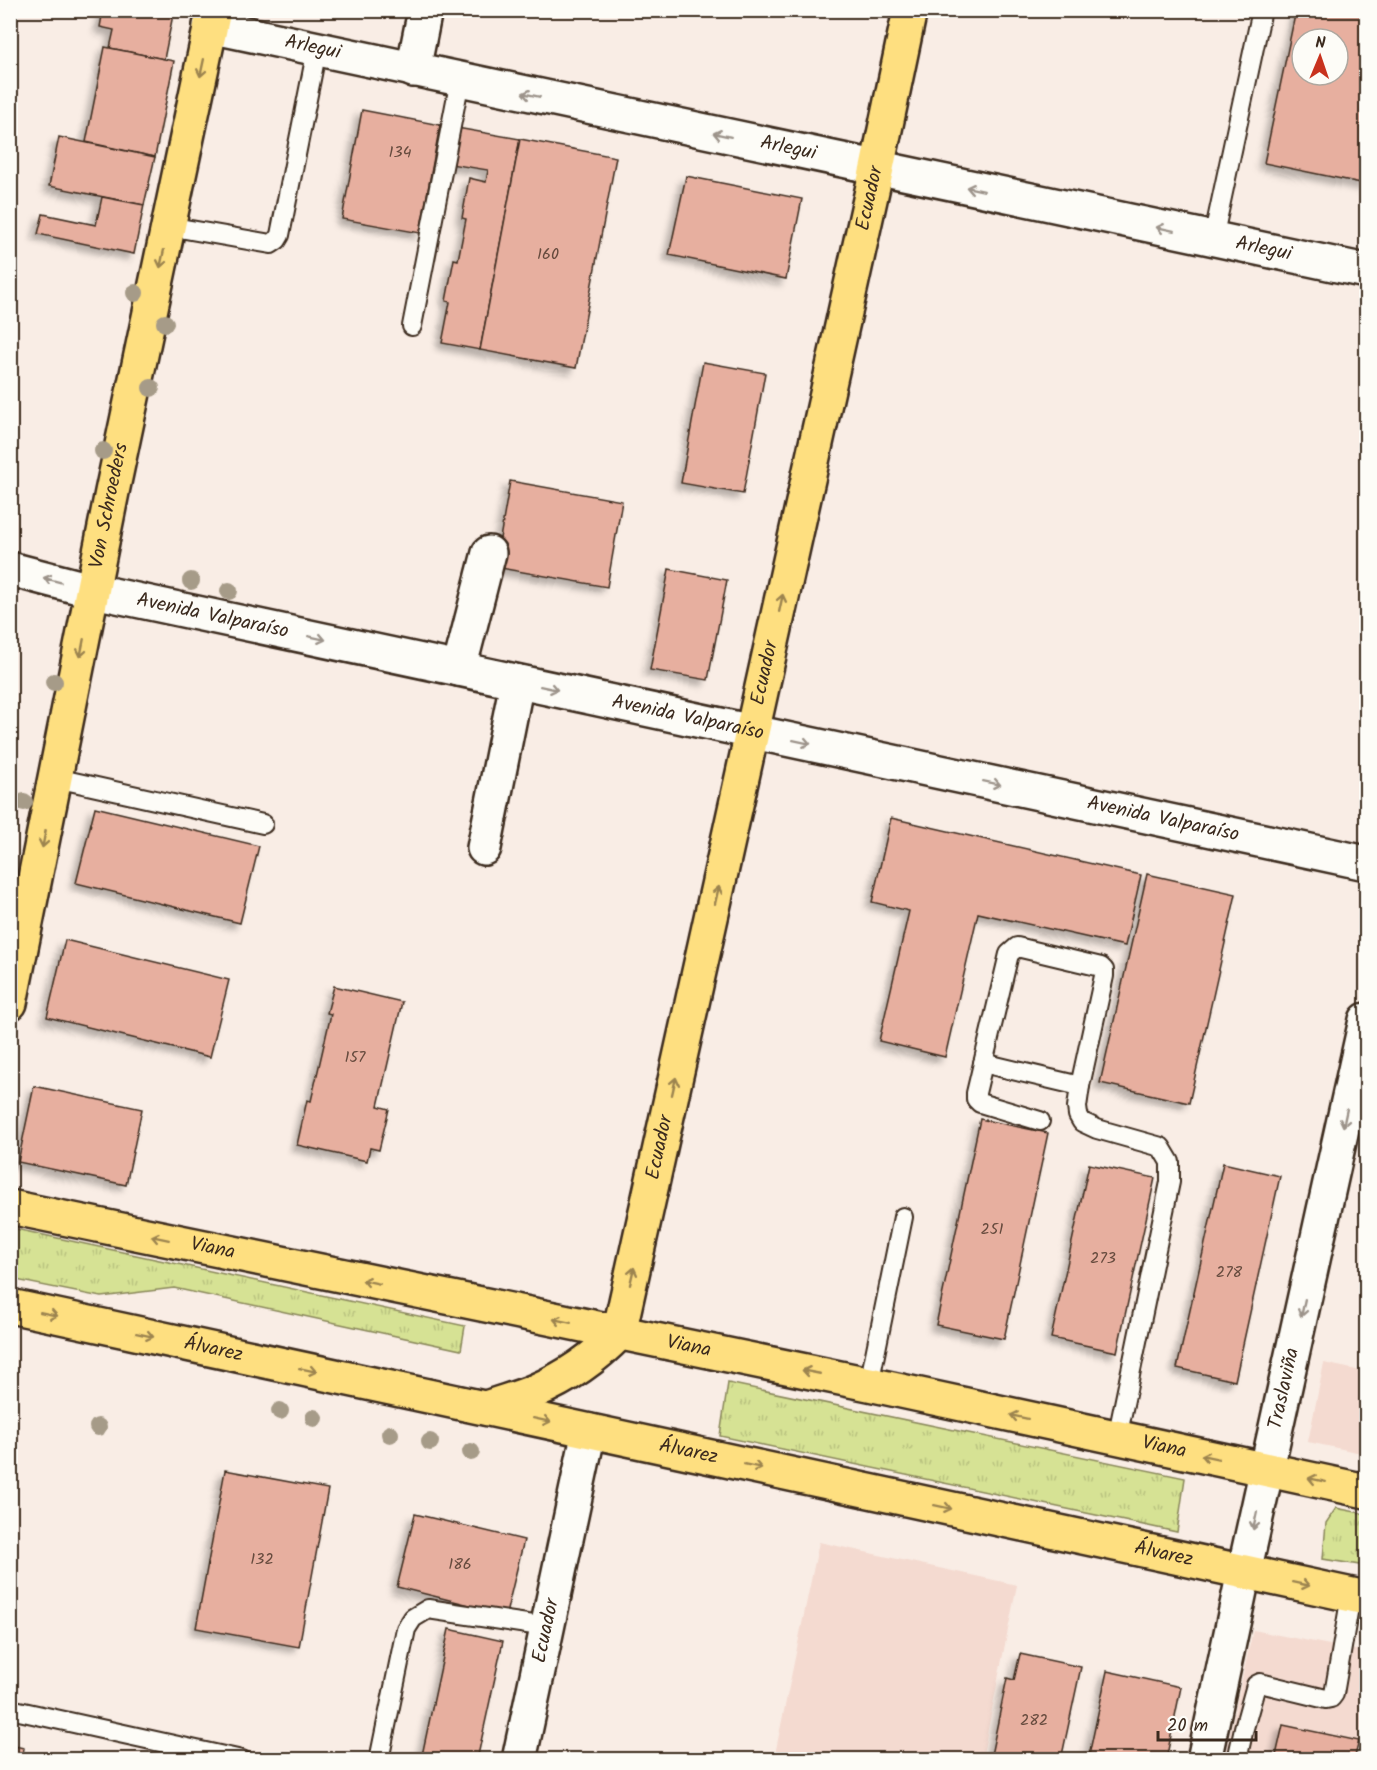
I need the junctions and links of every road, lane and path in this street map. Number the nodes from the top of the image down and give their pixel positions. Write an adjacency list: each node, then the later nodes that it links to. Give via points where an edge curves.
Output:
1 (425, 10): 6 (street)
2 (910, 10): 8 (main road, Ecuador)
3 (1262, 10): 10 (lane)
4 (212, 18): 5 (street, Arlegui); 9 (main road, Von Schroeders, one-way to 9)
5 (317, 49): 6 (street, Arlegui); 9 (lane, via 277,240 272,244)
6 (413, 70): 7 (street, Arlegui)
7 (460, 80): 8 (street, Arlegui, one-way to 7); 12 (lane)
8 (877, 168): 10 (street, Arlegui, one-way to 8); 18 (main road, Ecuador, one-way to 8)
9 (168, 226): 15 (main road, Von Schroeders, one-way to 15)
10 (1213, 239): 11 (street, Arlegui)
11 (1366, 271)
12 (412, 326)
13 (489, 553): 16 (street)
14 (10, 569): 15 (street, Avenida Valparaíso, one-way to 14)
15 (94, 591): 16 (street, Avenida Valparaíso, one-way to 16); 19 (main road, Von Schroeders, one-way to 19)
16 (459, 669): 17 (street, Avenida Valparaíso)
17 (517, 682): 18 (street, Avenida Valparaíso, one-way to 18); 21 (street)
18 (753, 732): 22 (street, Avenida Valparaíso, one-way to 22); 31 (main road, Ecuador, one-way to 18)
19 (56, 778): 20 (lane); 23 (main road, Von Schroeders, one-way to 23)
20 (263, 824)
21 (484, 848)
22 (1366, 863)
23 (10, 1003)
24 (1366, 1020): 36 (street, Traslaviña, one-way to 36)
25 (983, 1063): 26 (lane); 26 (lane, via 1009,954 1017,947 1104,970); 27 (lane, via 976,1099)
26 (1080, 1086): 35 (lane, via 1077,1107 1082,1122 1161,1147 1170,1162 1170,1182)
27 (1040, 1121)
28 (10, 1206): 31 (main road, Viana, one-way to 28)
29 (903, 1217): 32 (lane)
30 (10, 1306): 33 (main road, Álvarez, one-way to 33)
31 (619, 1333): 32 (main road, Viana, one-way to 31); 33 (main road, via 605,1348 560,1379)
32 (869, 1384): 35 (main road, Viana, one-way to 32)
33 (484, 1408): 34 (main road, Álvarez, one-way to 34)
34 (589, 1431): 38 (main road, Álvarez, one-way to 38); 40 (street, Ecuador)
35 (1117, 1438): 36 (main road, Viana, one-way to 35)
36 (1267, 1470): 37 (main road, Viana, one-way to 36); 38 (street, Traslaviña, one-way to 38)
37 (1366, 1491)
38 (1244, 1572): 39 (main road, Álvarez, one-way to 39); 42 (street, Traslaviña)
39 (1359, 1596): 43 (lane, via 1331,1698 1260,1683 1254,1690)
40 (547, 1627): 45 (lane, via 428,1609 413,1618 406,1629); 46 (street, Ecuador)
41 (10, 1709): 44 (lane)
42 (1212, 1721): 43 (lane); 47 (street, Traslaviña)
43 (1244, 1728): 48 (lane)
44 (242, 1760)
45 (379, 1760)
46 (519, 1760)
47 (1204, 1760)
48 (1237, 1760)

